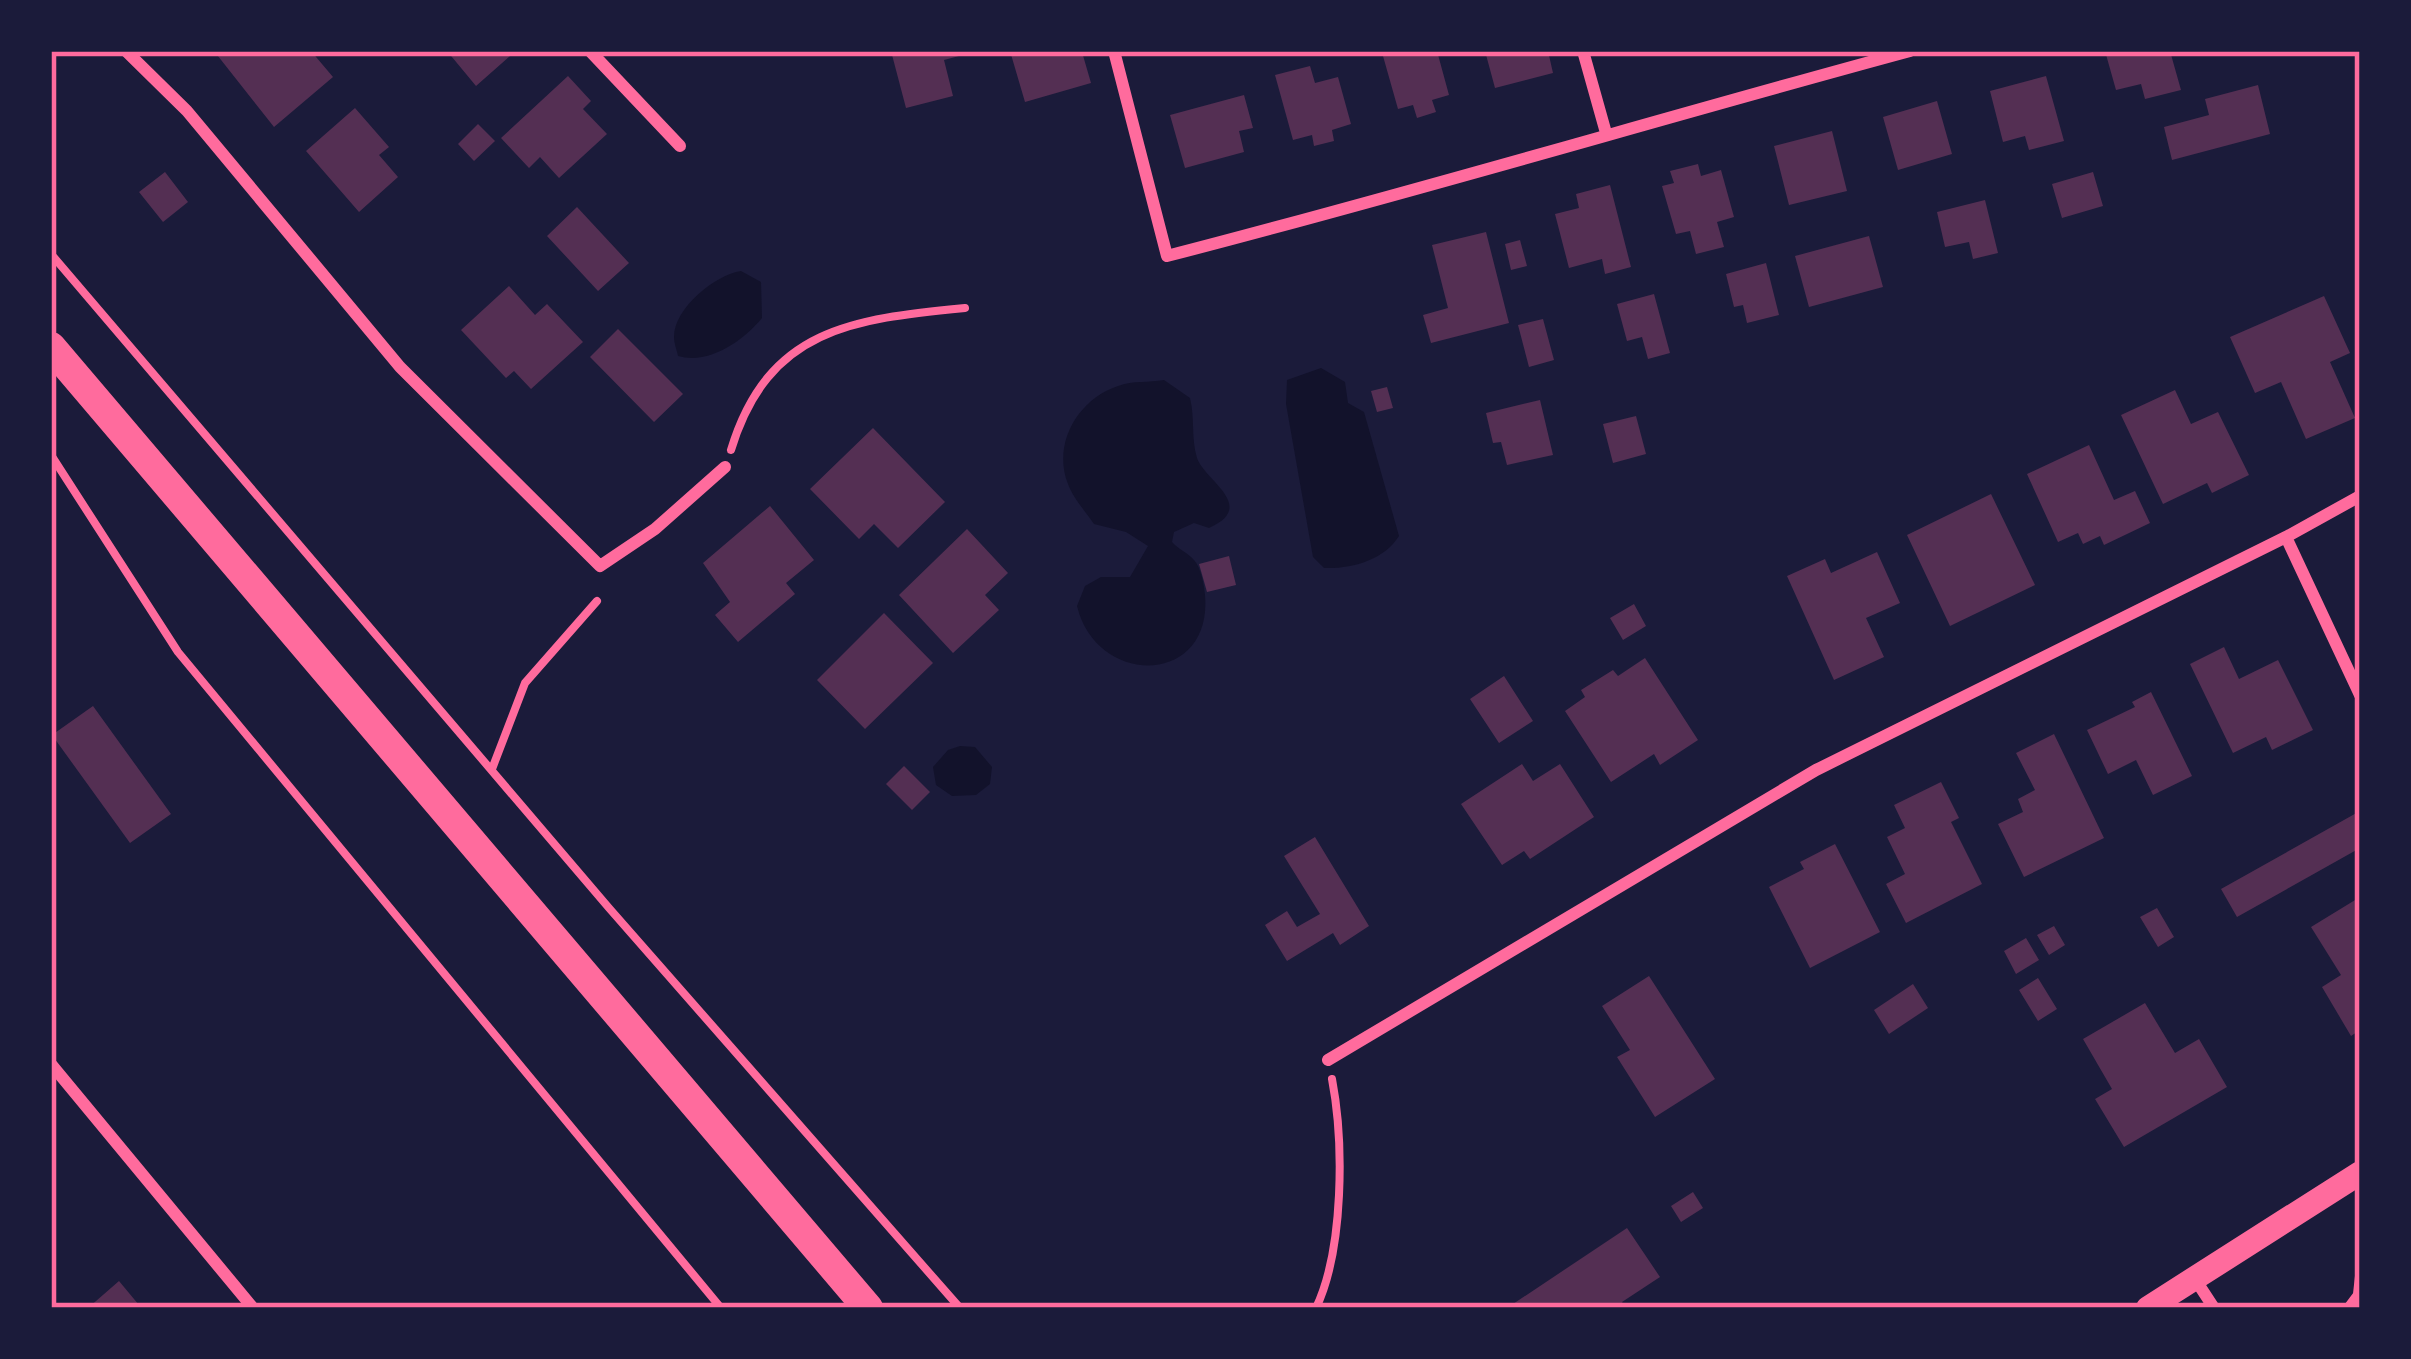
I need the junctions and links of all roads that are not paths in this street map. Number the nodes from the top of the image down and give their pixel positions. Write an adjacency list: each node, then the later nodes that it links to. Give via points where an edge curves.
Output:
1 (126, 51): 9 (street, via 187,111 400,367 600,566)
2 (590, 51): 7 (street)
3 (1114, 51): 6 (street, via 1167,256)
4 (1583, 51): 6 (street)
5 (1910, 51): 6 (street)
6 (1606, 133)
7 (680, 146)
8 (51, 347): 18 (highway)
9 (725, 467)
10 (2360, 496): 11 (street)
11 (2286, 537): 12 (street); 13 (street, via 1816,770)
12 (2360, 695)
13 (1328, 1060)
14 (51, 1064): 17 (street)
15 (2360, 1173): 16 (main road)
16 (2194, 1278): 19 (main road); 20 (street)
17 (253, 1308)
18 (868, 1308)
19 (2148, 1308)
20 (2214, 1308)

